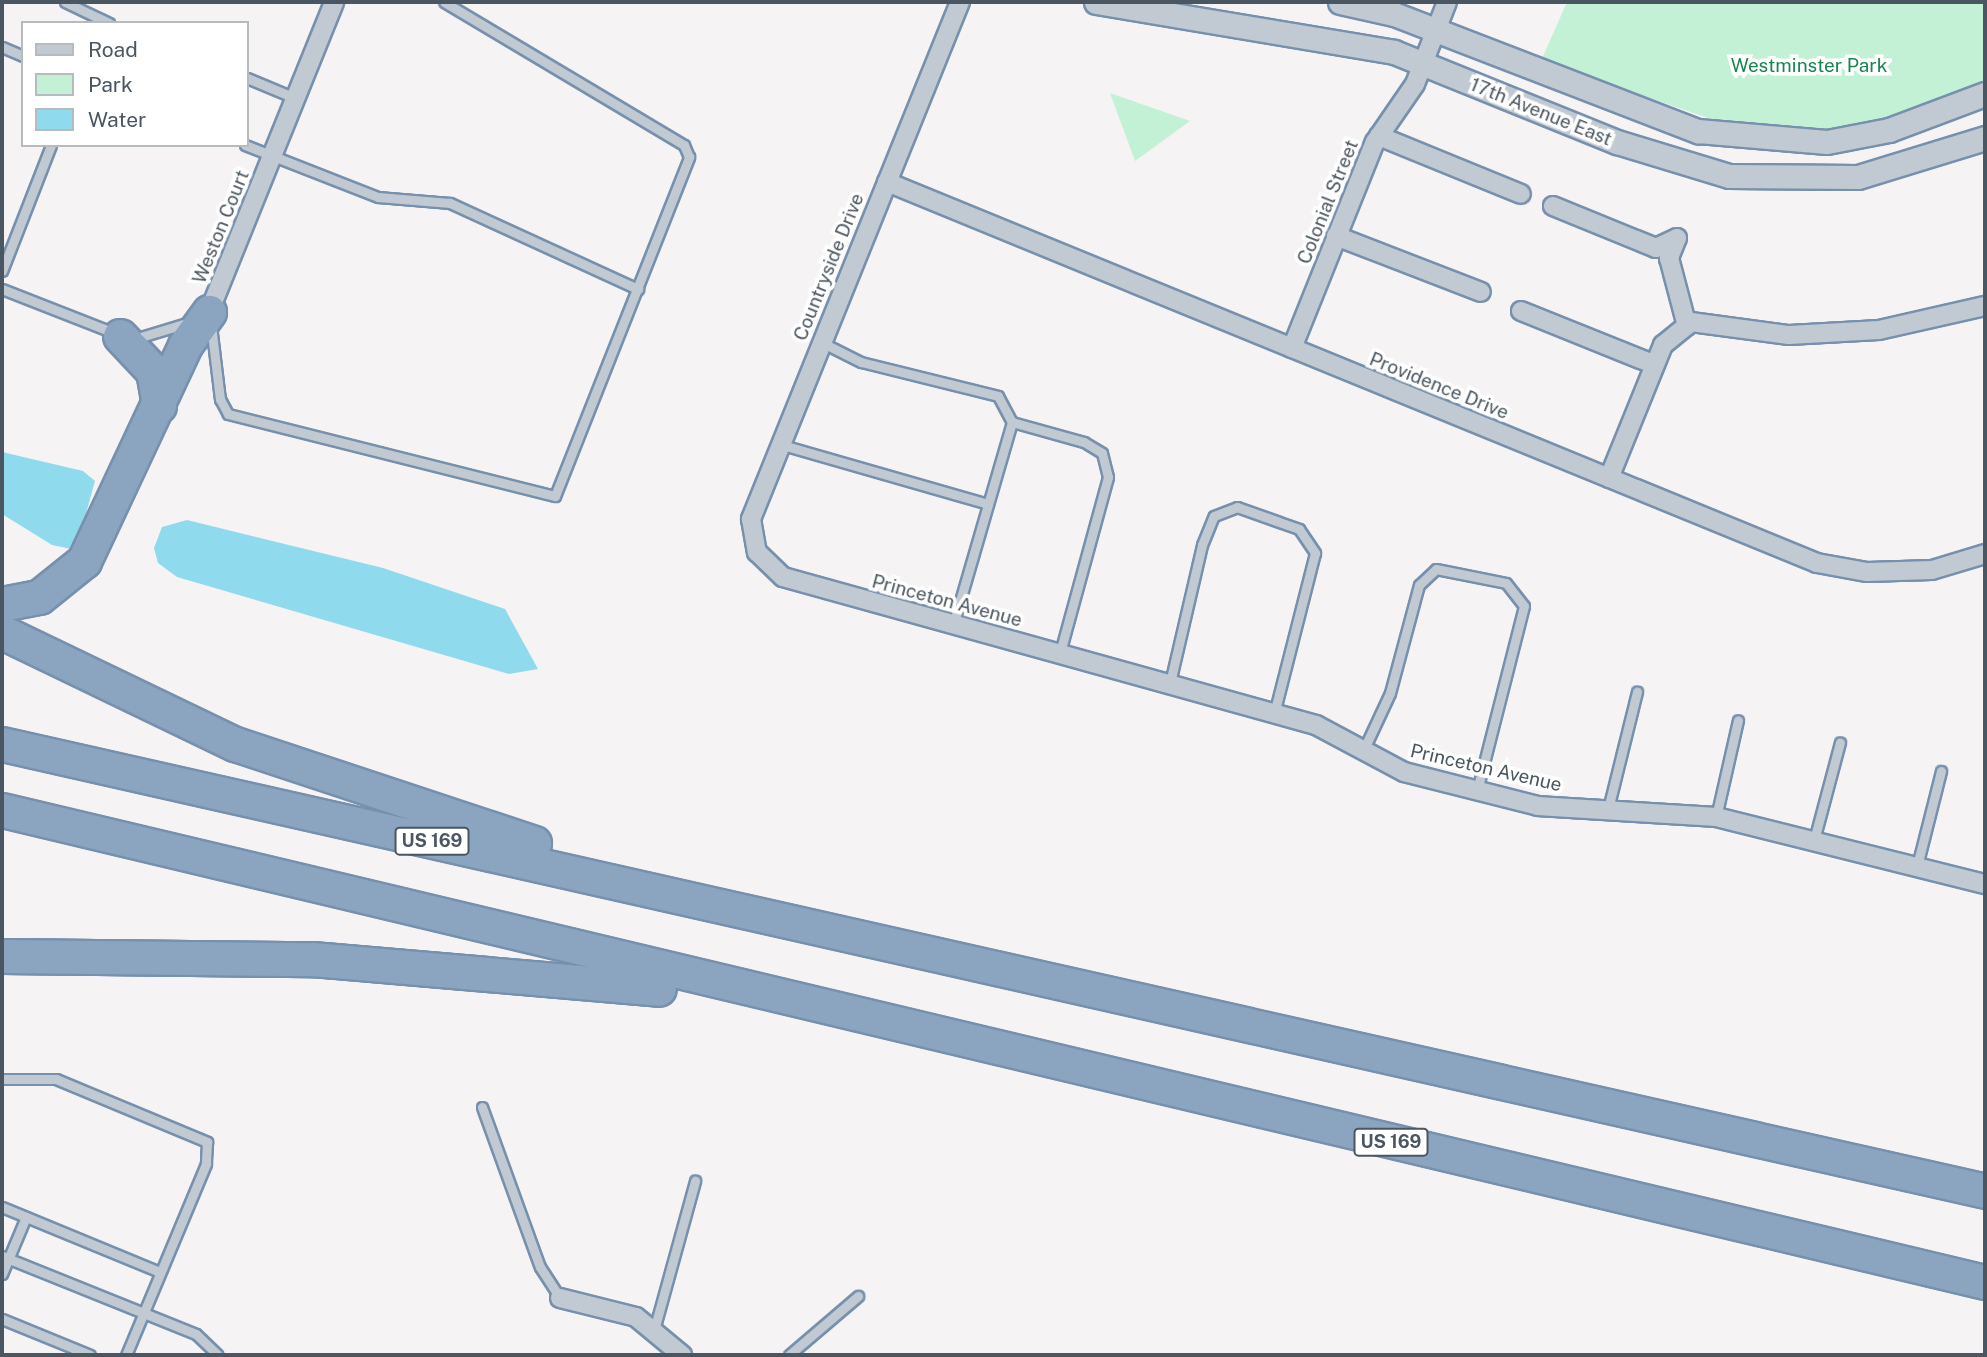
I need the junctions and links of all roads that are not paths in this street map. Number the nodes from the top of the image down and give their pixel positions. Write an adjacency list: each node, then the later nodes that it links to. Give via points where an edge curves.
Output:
1 (65, 2): 8 (lane)
2 (334, 2): 15 (street, Weston Court)
3 (444, 2): 27 (lane, via 684,145 688,165)
4 (960, 2): 21 (street, Countryside Drive)
5 (1096, 2): 12 (street, 17th Avenue East, via 1294,31)
6 (1340, 2): 9 (street, 17th Avenue East)
7 (1447, 2): 9 (street, Colonial Street)
8 (106, 21)
9 (1435, 31): 12 (street, Colonial Street); 14 (street, 17th Avenue East, via 1646,115 1698,131 1777,142 1889,130)
10 (2, 47): 11 (lane)
11 (21, 55)
12 (1423, 64): 16 (street, Colonial Street); 17 (street, 17th Avenue East, via 1617,142 1729,176 1858,177)
13 (248, 78): 15 (lane)
14 (1985, 94)
15 (295, 98): 20 (street, Weston Court)
16 (1379, 136): 22 (street); 24 (street, Colonial Street)
17 (1985, 138)
18 (248, 146): 20 (lane)
19 (50, 147): 25 (lane)
20 (272, 156): 27 (lane, via 378,197 450,203); 30 (street, Weston Court)
21 (887, 182): 34 (street, Countryside Drive); 35 (street, Providence Drive)
22 (1521, 194)
23 (1553, 206): 32 (street, via 1657,248 1677,238 1669,258)
24 (1336, 236): 28 (street); 35 (street, Colonial Street)
25 (2, 271)
26 (2, 289): 33 (lane)
27 (638, 289): 30 (lane, via 555,496 228,414 220,399)
28 (1481, 292)
29 (1985, 306): 32 (street, via 1866,331 1789,335)
30 (209, 312): 33 (lane, via 157,337); 37 (highway, via 185,345)
31 (1521, 312): 36 (street)
32 (1687, 326): 36 (street, via 1663,345)
33 (120, 336): 37 (highway, via 153,371)
34 (821, 342): 38 (lane, via 861,362 998,396); 39 (street, Countryside Drive)
35 (1292, 348): 40 (street, Providence Drive)
36 (1655, 365): 40 (street)
37 (159, 405): 44 (highway, via 85,561 39,597)
38 (1012, 422): 41 (lane); 47 (lane, via 1084,442 1102,453 1108,477)
39 (779, 444): 41 (lane); 42 (street, Countryside Drive, via 751,519)
40 (1609, 478): 43 (street, Providence Drive, via 1817,563 1867,572 1932,570)
41 (985, 503): 45 (lane)
42 (757, 552): 45 (street, Princeton Avenue, via 783,577)
43 (1985, 554)
44 (2, 604)
45 (953, 625): 47 (street, Princeton Avenue)
46 (2, 632): 63 (highway, via 248,748 432,813)
47 (1060, 653): 48 (street, Princeton Avenue)
48 (1168, 688): 50 (street, Princeton Avenue); 50 (lane, via 1202,545 1214,516 1237,508 1299,529 1315,553)
49 (1637, 692): 58 (lane)
50 (1274, 714): 54 (street, Princeton Avenue, via 1317,725)
51 (1738, 720): 59 (lane)
52 (1840, 742): 60 (lane)
53 (2, 744): 63 (highway, US 169)
54 (1363, 751): 56 (street, Princeton Avenue, via 1404,772); 56 (lane, via 1390,692 1419,585 1436,569 1506,583 1524,606)
55 (1941, 771): 61 (lane)
56 (1477, 790): 58 (street, Princeton Avenue, via 1538,806)
57 (2, 810): 65 (highway, US 169)
58 (1607, 813): 59 (street, Princeton Avenue)
59 (1716, 817): 60 (street, Princeton Avenue)
60 (1814, 840): 61 (street, Princeton Avenue)
61 (1917, 866): 62 (street, Princeton Avenue)
62 (1985, 884)
63 (862, 938): 69 (highway, US 169)
64 (2, 956): 65 (highway, via 312,959)
65 (795, 1004): 75 (highway, US 169)
66 (2, 1079): 73 (lane, via 56,1079 207,1142 206,1164)
67 (482, 1107): 77 (lane, via 540,1267)
68 (695, 1181): 80 (lane)
69 (1985, 1191)
70 (2, 1207): 71 (lane)
71 (26, 1217): 72 (lane); 73 (lane)
72 (5, 1257): 74 (lane); 78 (lane)
73 (160, 1272): 78 (lane)
74 (2, 1274)
75 (1985, 1282)
76 (858, 1296): 85 (lane)
77 (560, 1298): 80 (street, via 598,1303)
78 (143, 1313): 82 (lane); 83 (lane, via 196,1334)
79 (2, 1319): 81 (lane)
80 (654, 1330): 84 (street)
81 (90, 1355)
82 (126, 1355)
83 (218, 1355)
84 (682, 1355)
85 (789, 1355)

